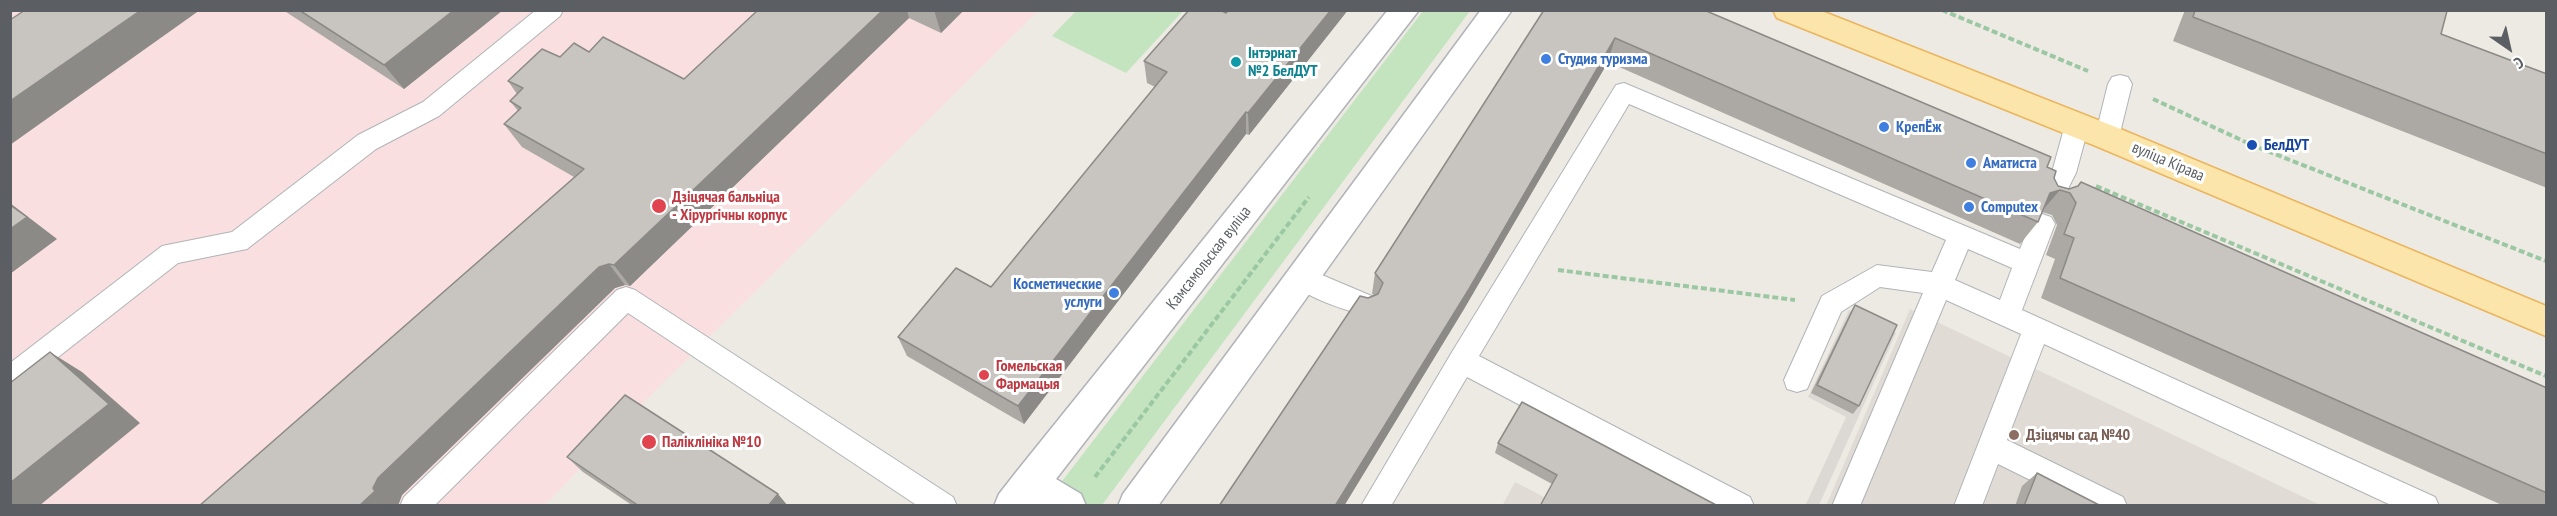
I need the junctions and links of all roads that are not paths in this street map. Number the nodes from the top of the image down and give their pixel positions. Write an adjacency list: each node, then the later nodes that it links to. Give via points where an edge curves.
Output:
1 (552, 10): 19 (lane, via 431,109 367,142 238,242 171,254)
2 (1405, 10): 22 (street, Камсамольская вуліца)
3 (1498, 10): 12 (street)
4 (1787, 10): 6 (main road, вуліца Кірава)
5 (2120, 84): 7 (lane)
6 (2077, 125): 7 (main road, вуліца Кірава); 8 (lane, via 2064,173)
7 (2107, 137): 16 (main road, вуліца Кірава)
8 (2050, 199)
9 (2042, 224): 11 (lane)
10 (1960, 236): 11 (lane); 13 (lane); 18 (lane, via 1624,92)
11 (2027, 263): 15 (lane)
12 (1303, 278): 14 (lane); 26 (street)
13 (1938, 284): 15 (lane); 20 (lane, via 1877,276 1831,304); 29 (lane)
14 (1365, 305)
15 (2007, 315): 17 (lane)
16 (2547, 321)
17 (2037, 328): 21 (lane); 32 (lane)
18 (1461, 360): 27 (lane); 28 (lane)
19 (10, 379)
20 (1797, 380)
21 (1991, 446): 30 (lane); 31 (lane)
22 (1021, 494): 23 (street)
23 (1078, 496)
24 (414, 506): 25 (lane, via 626,298)
25 (943, 506)
26 (1136, 506)
27 (1375, 506)
28 (1740, 506)
29 (1846, 506)
30 (1968, 506)
31 (2113, 506)
32 (2425, 506)

